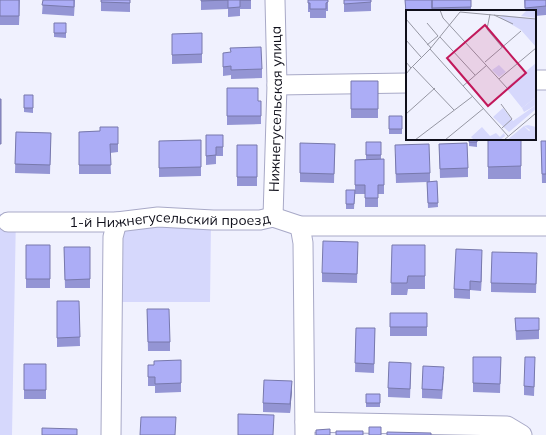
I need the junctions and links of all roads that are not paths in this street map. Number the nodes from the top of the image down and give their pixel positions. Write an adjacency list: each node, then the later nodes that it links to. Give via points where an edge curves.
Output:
1 (275, 0): 3 (street, Нижнегусельская улица)
2 (406, 83): 3 (street)
3 (277, 85): 4 (street, Нижнегусельская улица)
4 (273, 217): 6 (street, 1-й Нижнегусельский проезд, via 260,220 158,217); 7 (street, 1-й Нижнегусельский проезд)
5 (8, 222): 6 (street, 1-й Нижнегусельский проезд)
6 (117, 222): 10 (street, via 113,237)
7 (300, 226): 8 (street, 1-й Нижнегусельский проезд); 9 (street, via 303,243)
8 (546, 226)
9 (305, 428): 11 (street, via 507,426)
10 (111, 435)
11 (522, 435)

